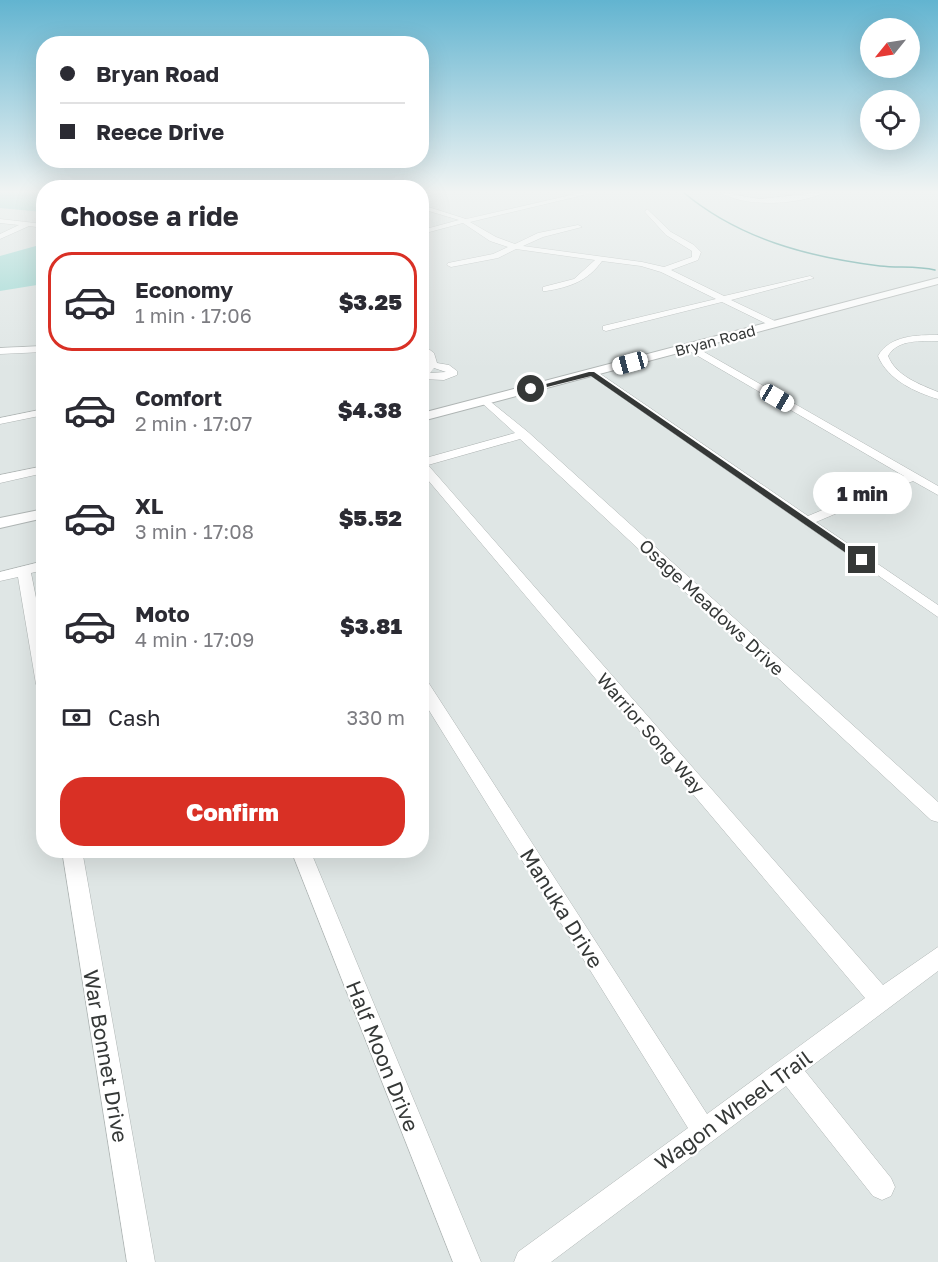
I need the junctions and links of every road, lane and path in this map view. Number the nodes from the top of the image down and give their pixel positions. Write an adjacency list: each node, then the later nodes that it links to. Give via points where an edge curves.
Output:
1 (506, 251): 5 (street)
2 (543, 251): 4 (street)
3 (696, 251): 6 (street, via 695,258)
4 (600, 259): 6 (street); 9 (street, via 585,278)
5 (451, 265)
6 (664, 270): 10 (street)
7 (810, 278): 10 (street)
8 (938, 281): 11 (main road, Bryan Road)
9 (546, 289)
10 (723, 299): 11 (street); 12 (street)
11 (774, 324): 14 (main road, Bryan Road)
12 (606, 328)
13 (938, 338): 22 (street, via 902,342 887,348 883,356 895,373)
14 (688, 347): 20 (main road, Bryan Road); 31 (street)
15 (36, 349): 16 (street)
16 (0, 351)
17 (429, 353): 18 (street)
18 (431, 365): 19 (street); 21 (street, via 446,367 453,373)
19 (429, 367)
20 (592, 373): 23 (main road, Bryan Road); 35 (street)
21 (429, 376)
22 (938, 396)
23 (486, 401): 25 (main road, Bryan Road); 27 (street, Osage Meadows Drive)
24 (36, 414): 26 (street)
25 (429, 415)
26 (0, 421)
27 (524, 434): 28 (street); 43 (street, Osage Meadows Drive)
28 (429, 462)
29 (36, 471): 32 (street)
30 (429, 472): 47 (street, Warrior Song Way)
31 (913, 477): 33 (street); 35 (street)
32 (0, 479)
33 (938, 491)
34 (36, 515): 36 (main road)
35 (806, 521): 40 (street)
36 (0, 524)
37 (36, 567): 38 (street)
38 (24, 570): 39 (street); 41 (street)
39 (0, 577)
40 (938, 612)
41 (36, 638)
42 (429, 697): 49 (street, Manuka Drive)
43 (938, 814)
44 (73, 858): 51 (street, War Bonnet Drive)
45 (303, 858): 52 (street, Half Moon Drive)
46 (938, 958): 47 (street, Wagon Wheel Trail)
47 (880, 999): 48 (street, Wagon Wheel Trail)
48 (789, 1071): 49 (street, Wagon Wheel Trail); 50 (street)
49 (703, 1130): 53 (street, Wagon Wheel Trail)
50 (882, 1187)
51 (141, 1262)
52 (467, 1262)
53 (528, 1262)

